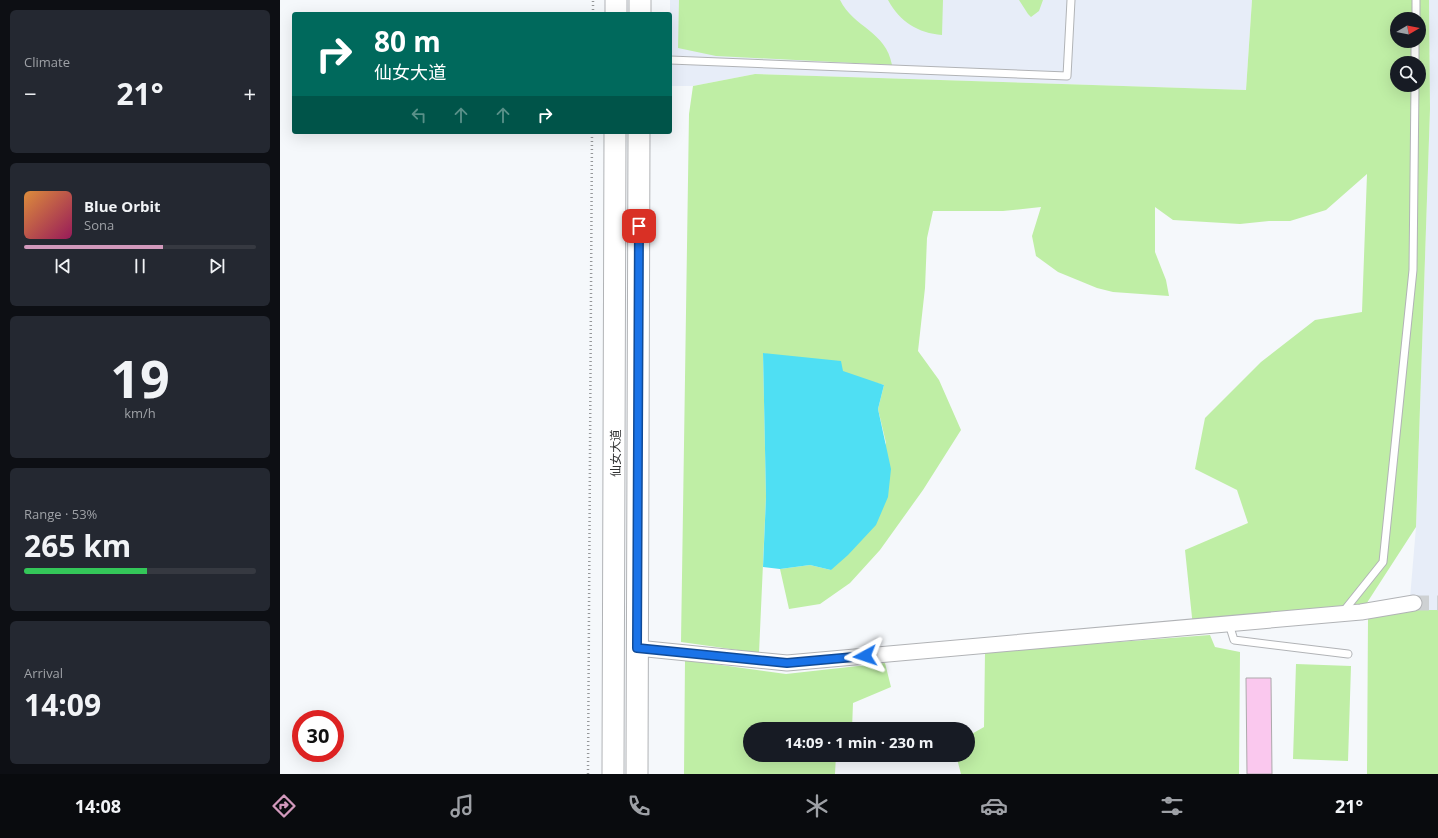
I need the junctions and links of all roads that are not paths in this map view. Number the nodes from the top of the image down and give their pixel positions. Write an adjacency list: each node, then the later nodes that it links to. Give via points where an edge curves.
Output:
1 (616, 0): 5 (main road)
2 (640, 0): 6 (main road)
3 (1071, 0): 8 (lane, via 1068,76)
4 (1416, 0): 7 (lane)
5 (616, 12)
6 (640, 12)
7 (1416, 12)
8 (672, 60)
9 (1415, 92): 13 (lane, via 1413,270 1383,562)
10 (615, 134): 17 (main road, 仙女大道)
11 (640, 134): 15 (main road, 仙女大道)
12 (1414, 603): 13 (street)
13 (1341, 614): 14 (street)
14 (1229, 624): 15 (street, via 787,663); 16 (lane, via 1234,640)
15 (637, 648): 18 (main road, 仙女大道)
16 (1348, 654)
17 (613, 774)
18 (636, 774)

